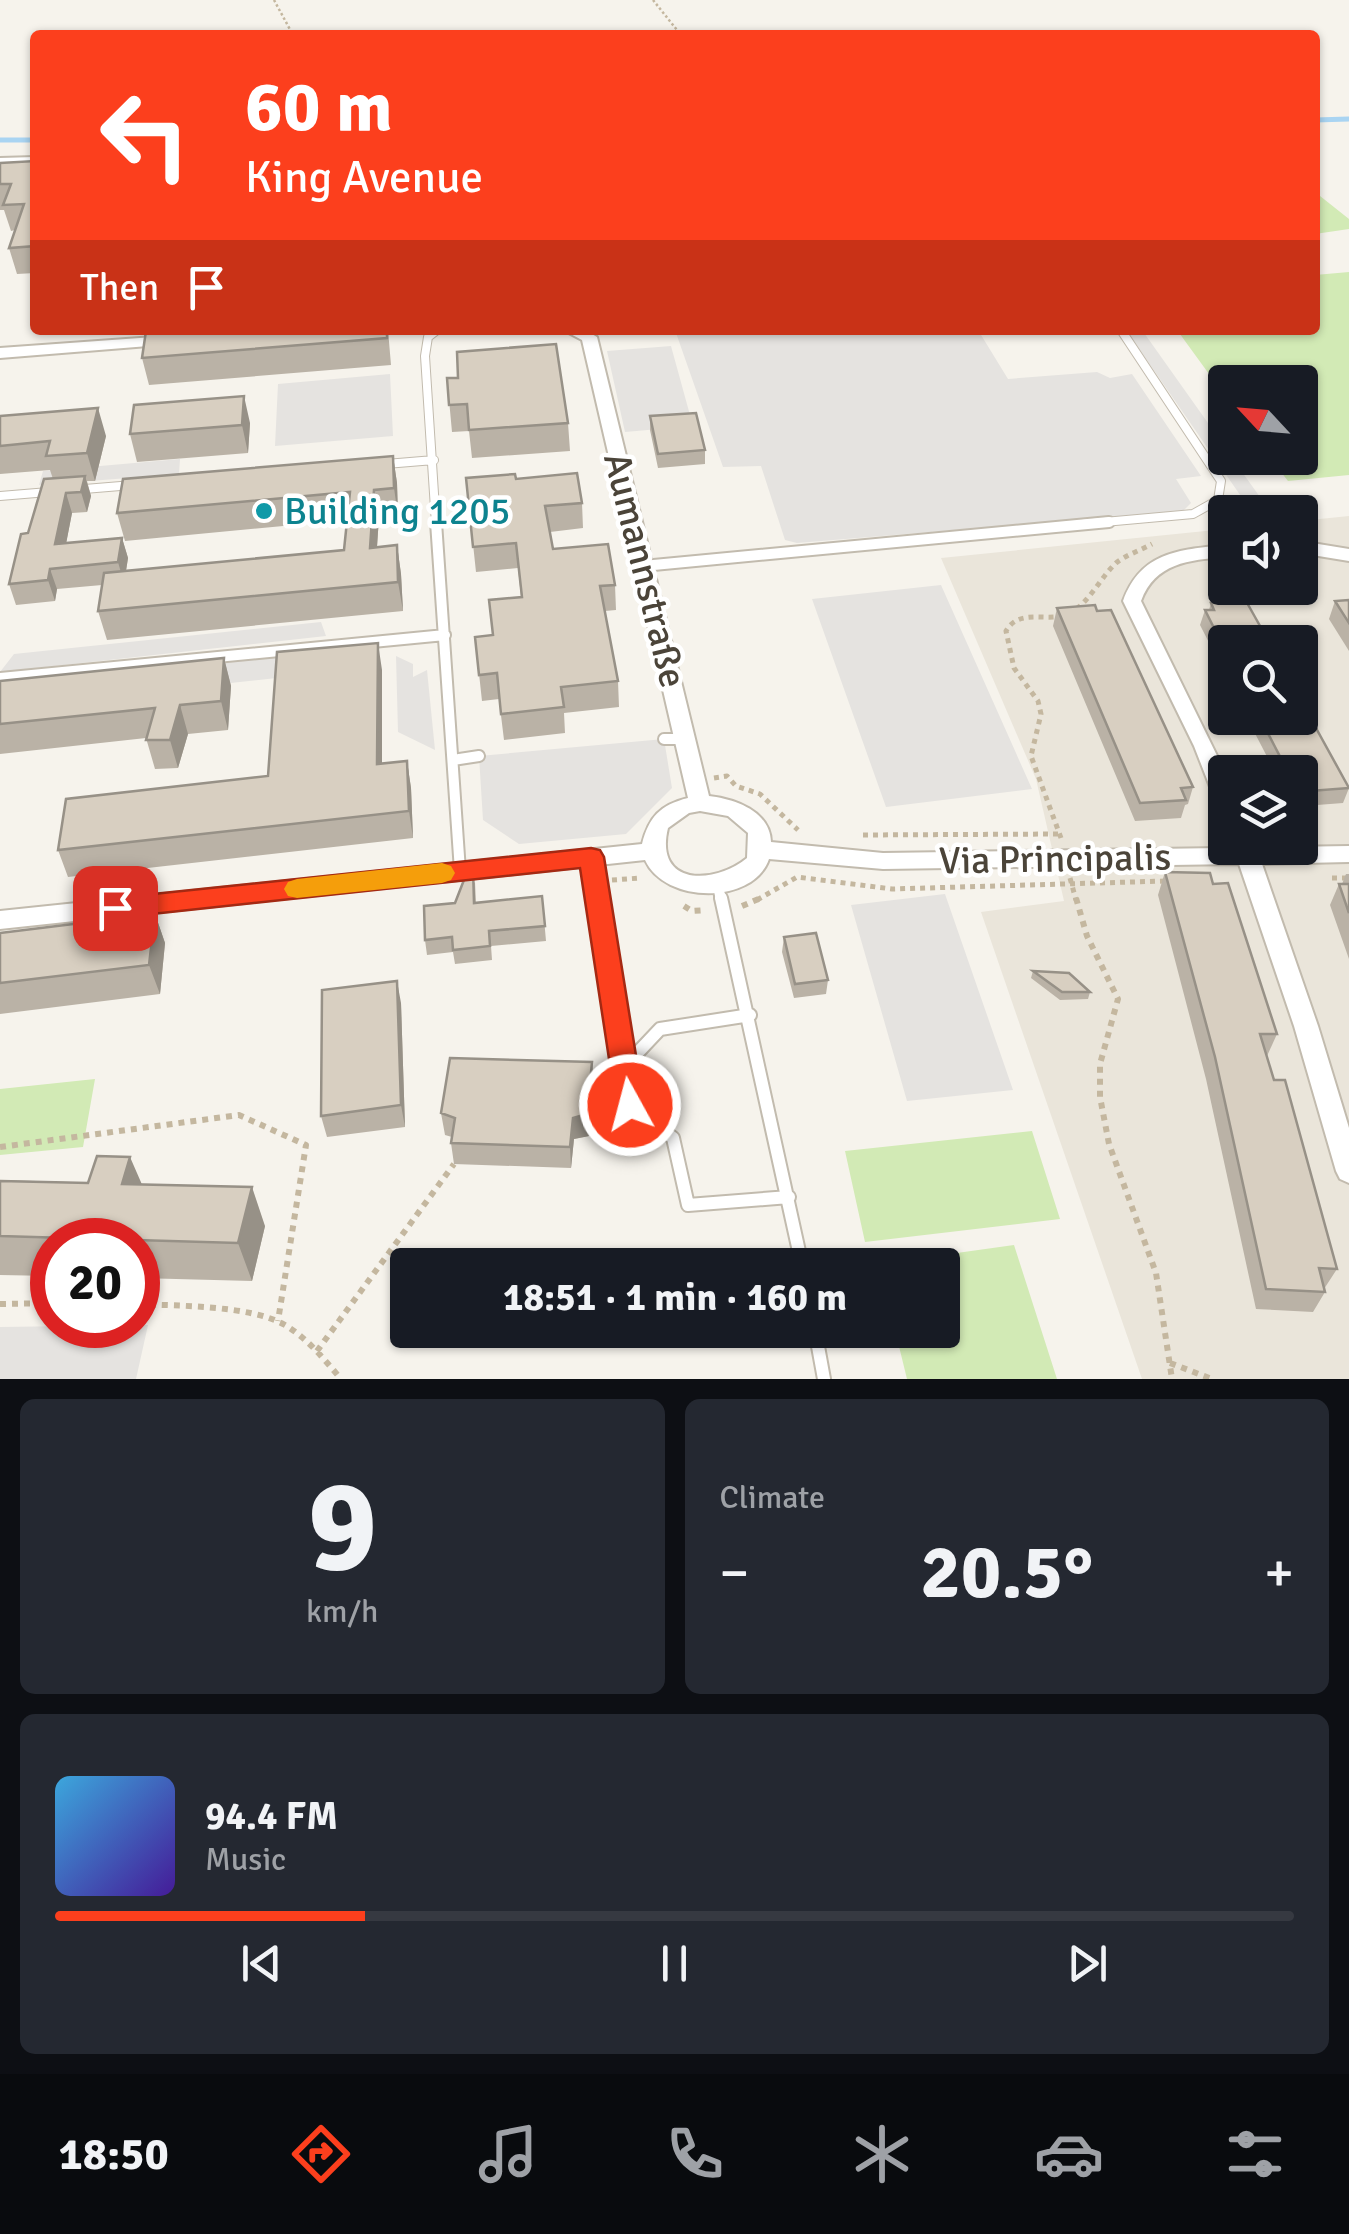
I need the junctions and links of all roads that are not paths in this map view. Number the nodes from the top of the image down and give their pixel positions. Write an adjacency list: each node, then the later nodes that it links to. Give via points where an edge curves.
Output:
1 (30, 161): 2 (street)
2 (0, 162)
3 (431, 335): 8 (lane, via 426,356)
4 (581, 335): 13 (street, Aumannstraße)
5 (1125, 335): 13 (lane, via 1221,481 1218,500 1193,514)
6 (179, 340): 7 (street)
7 (0, 353)
8 (434, 460): 9 (lane); 14 (lane)
9 (0, 496)
10 (1318, 550): 12 (street)
11 (1208, 554): 19 (street, via 1163,561 1136,584 1132,601)
12 (1349, 556)
13 (643, 566): 17 (street, Aumannstraße)
14 (445, 635): 15 (lane); 20 (lane)
15 (0, 678)
16 (664, 739): 17 (lane)
17 (685, 739): 21 (street, Aumannstraße)
18 (479, 756): 20 (lane)
19 (1208, 757)
20 (453, 760): 29 (lane)
21 (700, 803): 22 (street, via 746,815); 23 (street, via 658,824)
22 (762, 849): 24 (street, Via Principalis, via 841,860); 30 (street, via 748,873)
23 (652, 850): 27 (street); 30 (street, via 657,864 683,882)
24 (1208, 853)
25 (1318, 853): 26 (street, Via Principalis)
26 (1349, 854)
27 (591, 857): 29 (street); 33 (lane)
28 (1251, 865): 34 (street)
29 (460, 871): 31 (street)
30 (718, 886): 32 (lane)
31 (0, 920)
32 (750, 1015): 33 (lane, via 660,1029); 35 (lane)
33 (626, 1065): 35 (lane, via 630,1105 674,1138 688,1205)
34 (1349, 1172)
35 (789, 1197): 36 (lane)
36 (799, 1248)
37 (818, 1348): 38 (lane)
38 (824, 1379)

